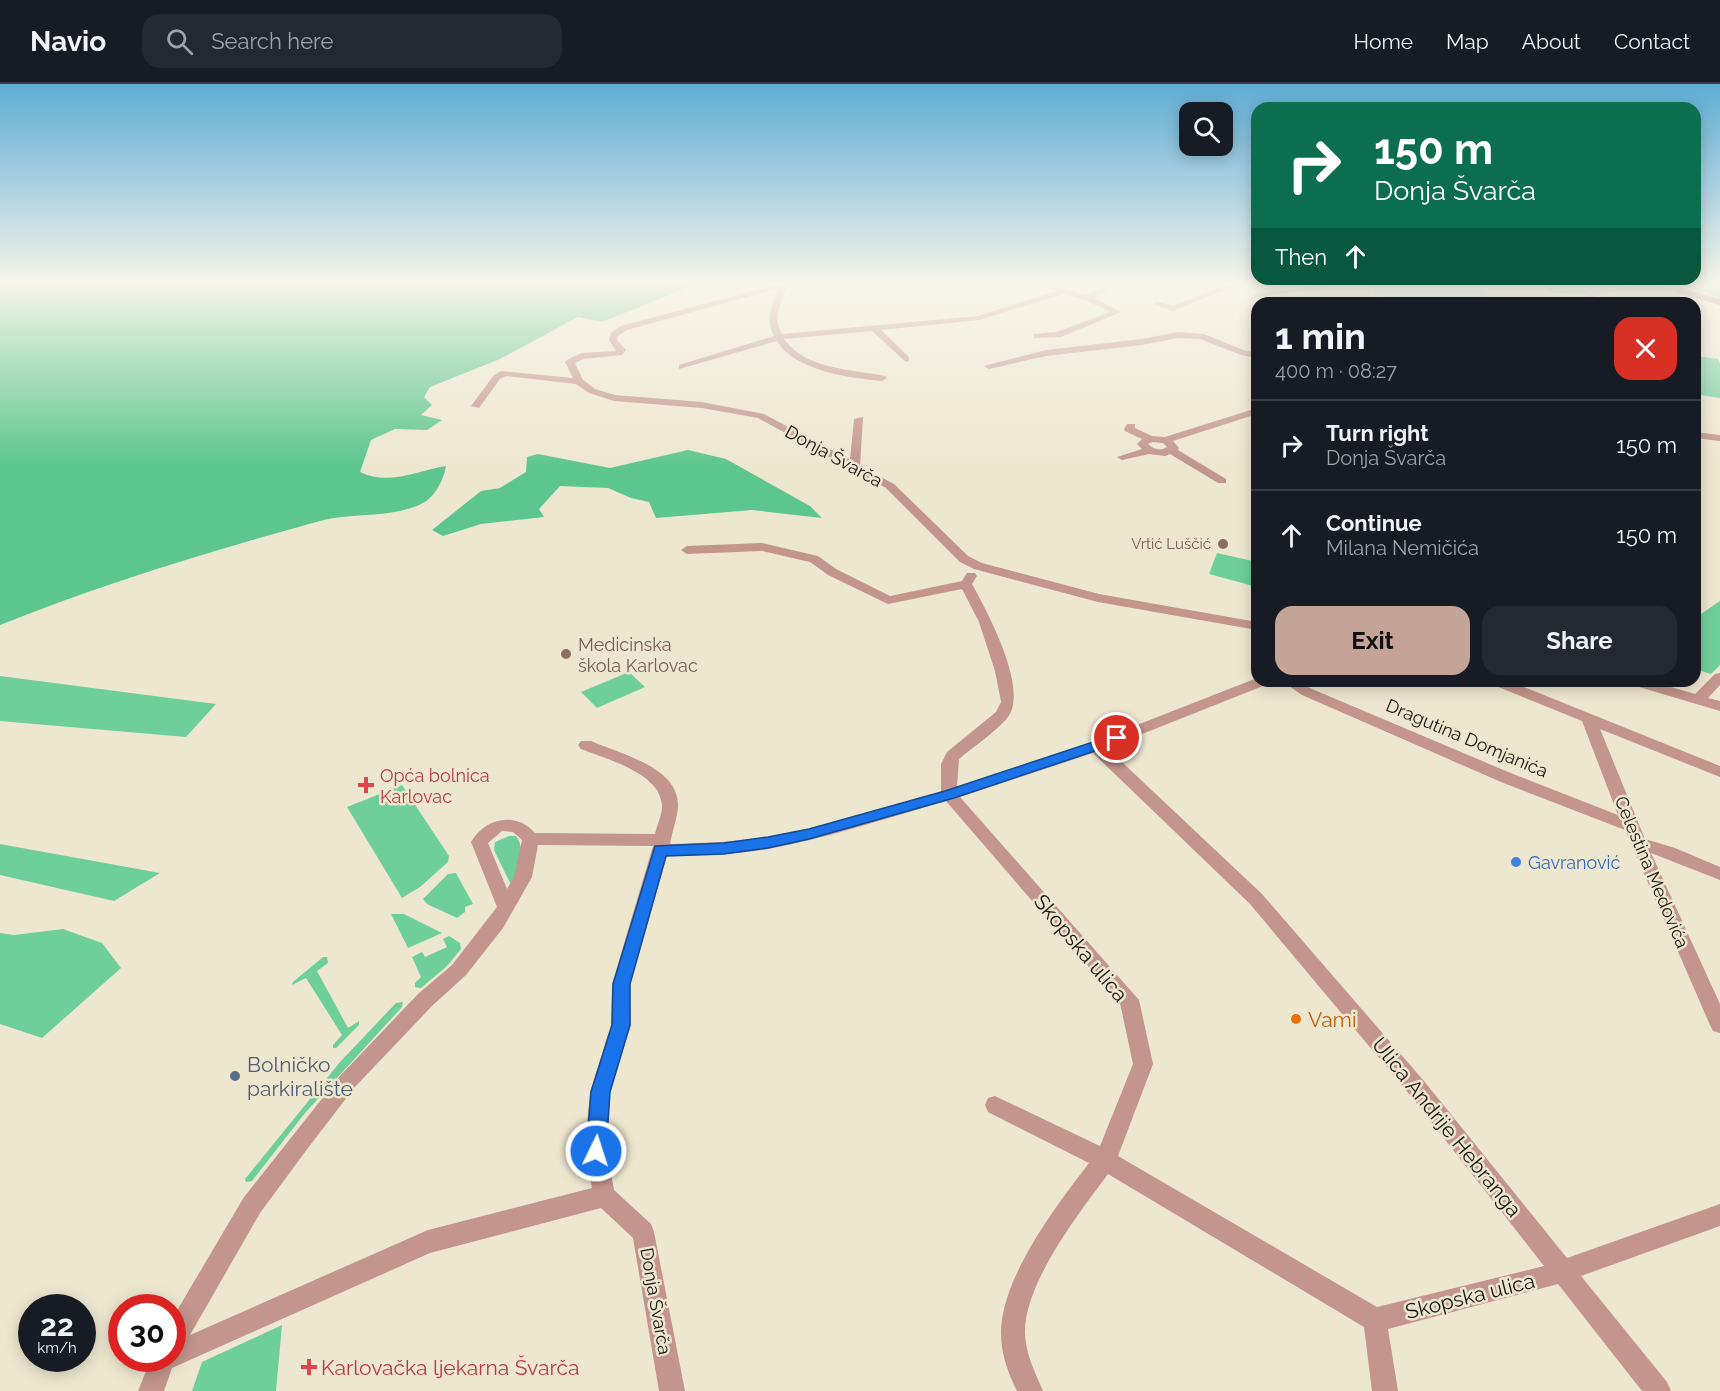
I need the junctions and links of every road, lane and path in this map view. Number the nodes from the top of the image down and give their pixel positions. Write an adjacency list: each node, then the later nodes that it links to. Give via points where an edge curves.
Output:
1 (617, 344): 12 (street, via 622,350 619,353 581,356 570,362)
2 (756, 344): 10 (street)
3 (785, 344): 11 (street, via 794,355 822,368)
4 (891, 344): 8 (street)
5 (1125, 344): 9 (street, via 1046,353)
6 (1221, 344): 7 (street)
7 (1251, 355)
8 (906, 359)
9 (989, 366)
10 (682, 367)
11 (882, 378)
12 (579, 381): 13 (street, via 504,373); 23 (street, Donja Švarča, via 592,391 614,398 702,405 761,416)
13 (476, 406)
14 (1251, 413): 21 (street)
15 (1251, 418): 21 (street)
16 (859, 419): 23 (street)
17 (1131, 426): 20 (street, via 1129,429)
18 (1701, 437): 19 (street)
19 (1720, 440)
20 (1143, 444): 21 (street); 22 (street)
21 (1169, 447): 24 (street)
22 (1122, 457)
23 (855, 467): 26 (street, Donja Švarča, via 890,486 964,559)
24 (1222, 481)
25 (687, 550): 27 (street, via 762,547 793,554 814,560 888,600)
26 (978, 566): 27 (street); 28 (street, via 1098,598)
27 (966, 584): 40 (street, via 986,622 1008,702 1002,716 952,756)
28 (1251, 625)
29 (1720, 677): 34 (street)
30 (1251, 686): 38 (street)
31 (1299, 687): 41 (street, Dragutina Domjanića, via 1507,778)
32 (1511, 687): 36 (street)
33 (1657, 687): 34 (street)
34 (1699, 698): 35 (street)
35 (1720, 706)
36 (1588, 718): 39 (street); 41 (street, Celestina Medovića)
37 (586, 745): 44 (street, via 651,773 666,787 670,806)
38 (1096, 747): 40 (street); 52 (street, Ulica Andrije Hebranga, via 1256,899 1418,1088)
39 (1720, 772)
40 (949, 795): 44 (street, via 768,843 724,848); 49 (street, Skopska ulica, via 1129,1000 1143,1064)
41 (1631, 826): 43 (street, Celestina Medovića)
42 (531, 838): 44 (street); 46 (street, via 523,877); 46 (street, via 524,828 513,824 486,831 479,842)
43 (1639, 843): 45 (street); 47 (street, Celestina Medovića)
44 (661, 845): 50 (street, via 621,984 621,1025 600,1092 596,1151)
45 (1720, 874)
46 (506, 907): 54 (street, via 459,970 347,1082 300,1141 252,1205)
47 (1720, 1025)
48 (995, 1105): 49 (street)
49 (1105, 1160): 53 (street); 59 (street, Skopska ulica, via 1072,1204 1022,1288 1013,1333 1018,1366)
50 (604, 1196): 55 (street, via 428,1242); 58 (street, Donja Švarča, via 643,1232)
51 (1720, 1215): 52 (street, Skopska ulica)
52 (1563, 1270): 53 (street, Skopska ulica); 61 (street, Ulica Andrije Hebranga)
53 (1375, 1320): 60 (street)
54 (186, 1321)
55 (186, 1347)
56 (159, 1372): 57 (street)
57 (151, 1391)
58 (672, 1391)
59 (1030, 1391)
60 (1385, 1391)
61 (1658, 1391)

